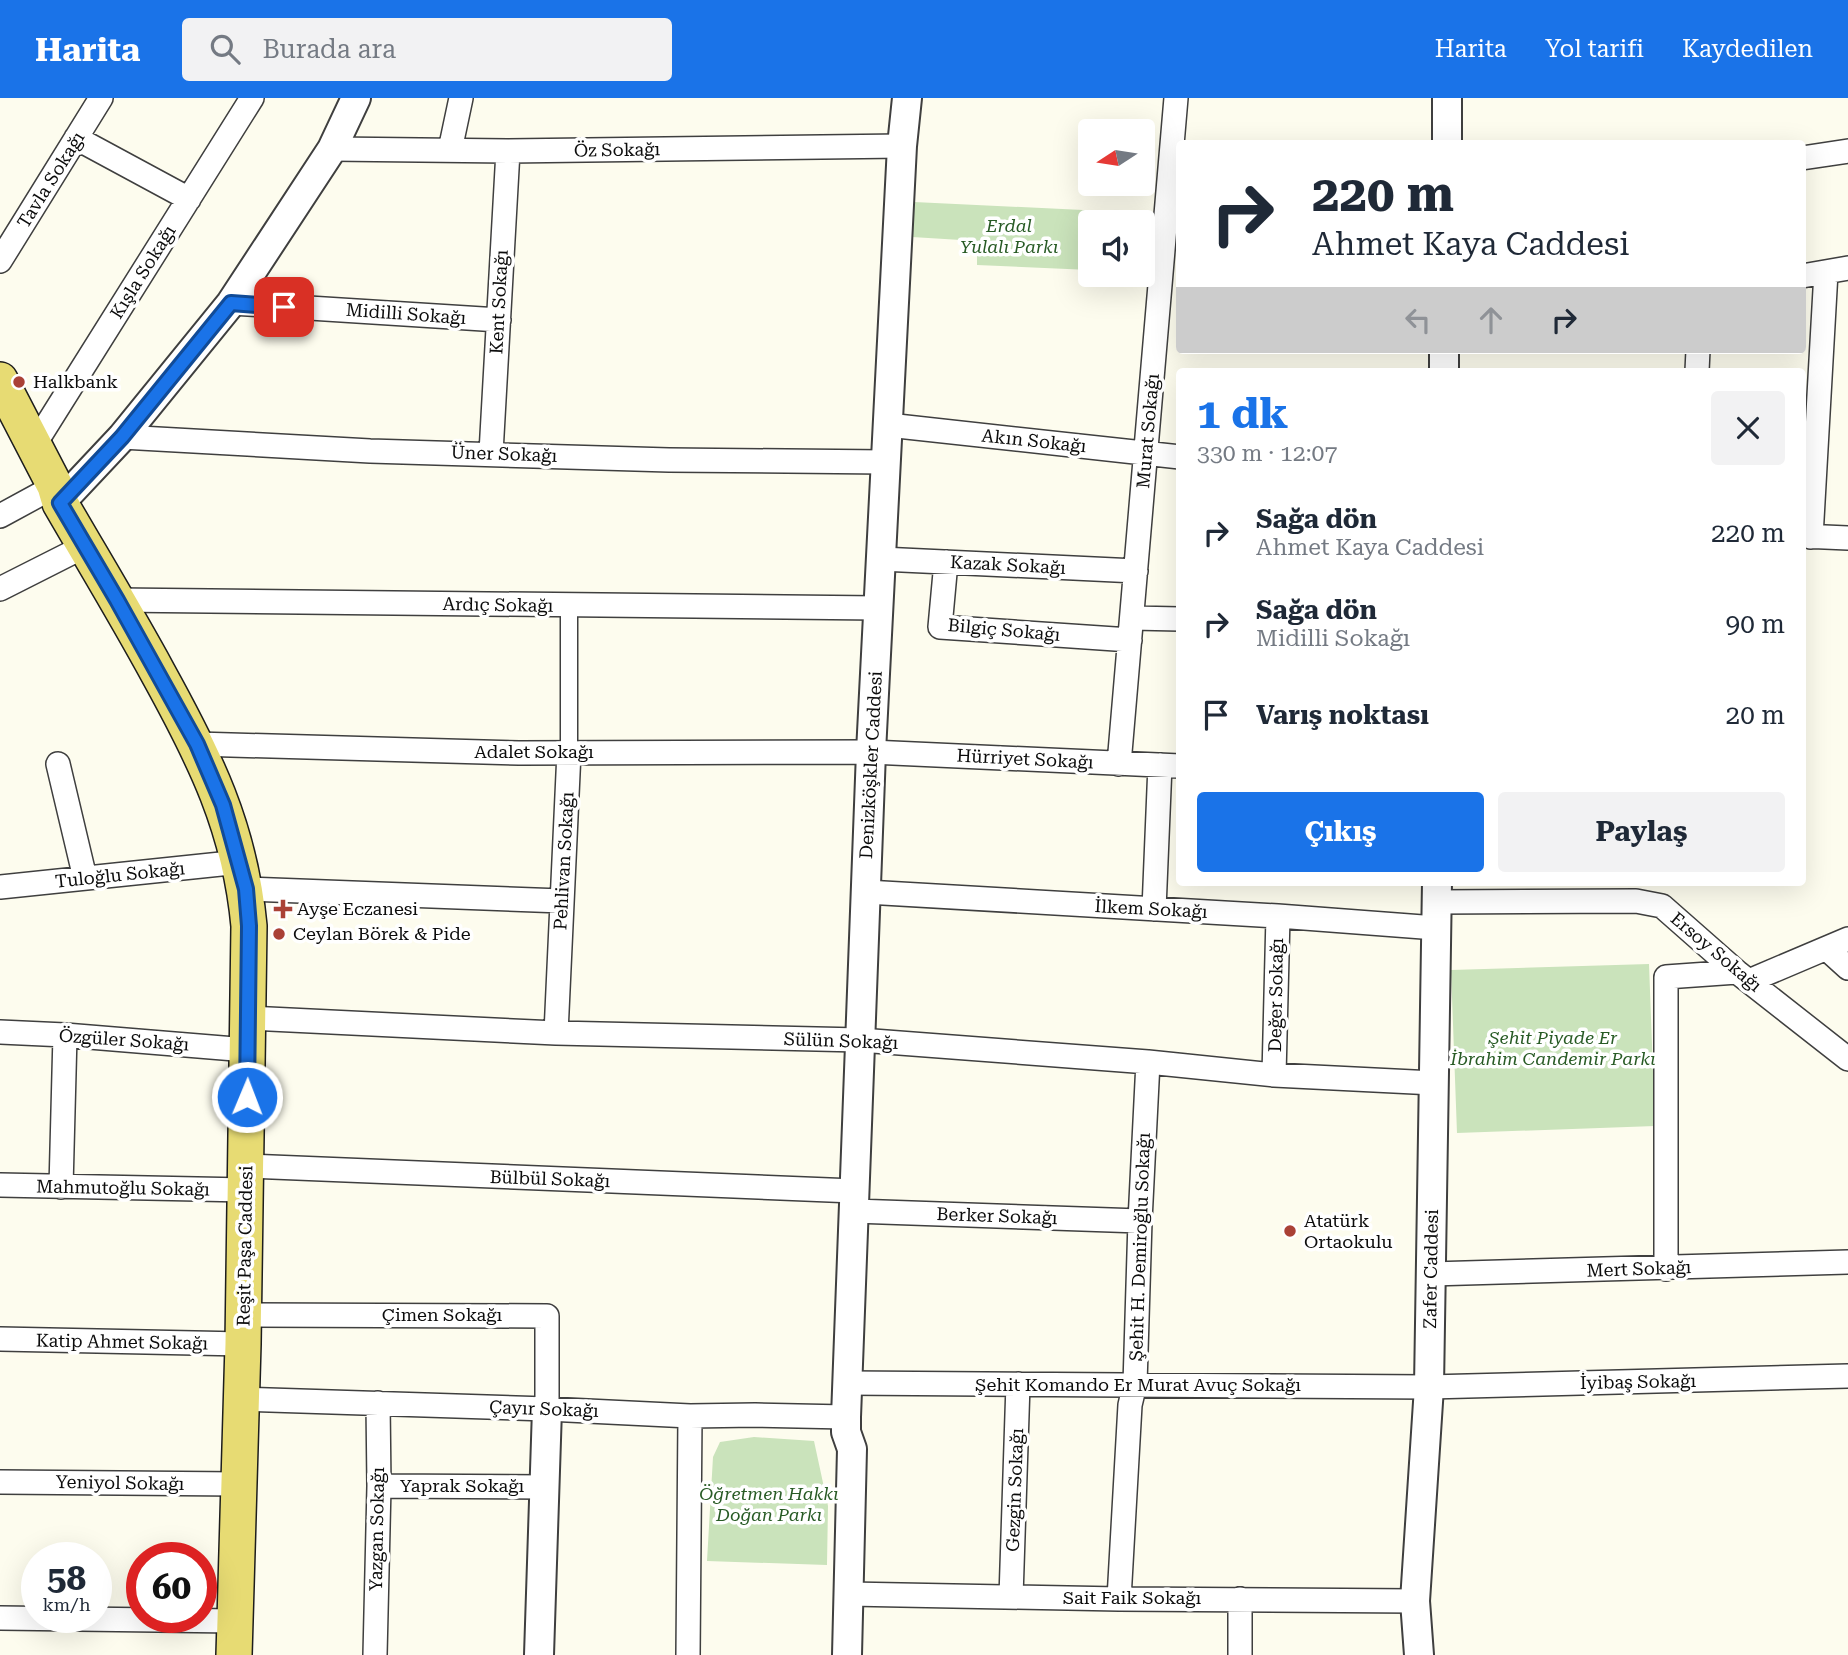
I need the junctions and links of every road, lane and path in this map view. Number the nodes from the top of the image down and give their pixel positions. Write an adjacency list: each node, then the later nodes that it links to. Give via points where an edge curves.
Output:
1 (101, 98): 8 (street, Tavla Sokağı)
2 (252, 98): 17 (street, Kışla Sokağı)
3 (356, 98): 12 (street)
4 (461, 98): 13 (street)
5 (907, 98): 11 (street, Denizköşkler Caddesi)
6 (1176, 98): 10 (street, Murat Sokağı)
7 (1447, 98): 9 (street)
8 (76, 138): 17 (street); 18 (street, Tavla Sokağı)
9 (1447, 140)
10 (1176, 145): 21 (street, Murat Sokağı)
11 (902, 146): 14 (street, Öz Sokağı); 26 (street, Denizköşkler Caddesi)
12 (332, 149): 13 (street, Öz Sokağı); 22 (street)
13 (450, 150): 14 (street, Öz Sokağı)
14 (508, 151): 23 (street, Kent Sokağı)
15 (1848, 151): 16 (street)
16 (1806, 157)
17 (189, 199): 28 (street, Kışla Sokağı)
18 (0, 261)
19 (1837, 270): 20 (street); 35 (street)
20 (1806, 275)
21 (1170, 292): 30 (street, Murat Sokağı)
22 (231, 303): 23 (street, Midilli Sokağı); 27 (street)
23 (499, 320): 29 (street, Kent Sokağı)
24 (0, 380): 28 (main road, Reşit Paşa Caddesi)
25 (0, 401): 33 (main road, Reşit Paşa Caddesi)
26 (888, 425): 30 (street, Akın Sokağı); 32 (street, Denizköşkler Caddesi)
27 (122, 437): 29 (street, Üner Sokağı); 33 (street)
28 (33, 447): 33 (main road, Reşit Paşa Caddesi, via 55,486)
29 (491, 453): 32 (street, Üner Sokağı)
30 (1146, 454): 31 (street, Akın Sokağı); 40 (street, Murat Sokağı)
31 (1176, 457)
32 (886, 462): 38 (street, Denizköşkler Caddesi)
33 (53, 497): 34 (street); 37 (main road, Reşit Paşa Caddesi)
34 (0, 516)
35 (1807, 536): 36 (street)
36 (1848, 538)
37 (85, 546): 41 (street); 42 (main road, Reşit Paşa Caddesi)
38 (881, 559): 39 (street, Kazak Sokağı); 44 (street, Denizköşkler Caddesi)
39 (946, 562): 40 (street, Kazak Sokağı); 46 (street, Bilgiç Sokağı, via 940,627)
40 (1136, 571): 46 (street, Murat Sokağı)
41 (0, 589)
42 (117, 600): 43 (street, Ardıç Sokağı); 47 (main road, Reşit Paşa Caddesi)
43 (569, 606): 44 (street, Ardıç Sokağı); 48 (street, Pehlivan Sokağı)
44 (878, 608): 49 (street, Denizköşkler Caddesi)
45 (1176, 620): 46 (street)
46 (1131, 629): 51 (street, Murat Sokağı)
47 (197, 744): 48 (street, Adalet Sokağı); 53 (main road, Reşit Paşa Caddesi, via 223,805)
48 (569, 752): 49 (street, Adalet Sokağı); 58 (street, Pehlivan Sokağı)
49 (871, 752): 51 (street, Hürriyet Sokağı); 57 (street, Denizköşkler Caddesi)
50 (58, 764): 54 (street)
51 (1119, 764): 52 (street, Hürriyet Sokağı)
52 (1170, 766): 61 (street)
53 (243, 875): 54 (street, Tuloğlu Sokağı); 58 (street, Tuloğlu Sokağı); 68 (main road, Reşit Paşa Caddesi, via 249,926)
54 (86, 878): 56 (street, Tuloğlu Sokağı)
55 (1623, 886): 59 (street)
56 (0, 887)
57 (866, 892): 61 (street, İlkem Sokağı); 70 (street, Denizköşkler Caddesi)
58 (562, 901): 67 (street, Pehlivan Sokağı)
59 (1636, 901): 60 (street, Ersoy Sokağı); 65 (street, Ersoy Sokağı, via 1662,906)
60 (1437, 904): 62 (street, İlkem Sokağı); 74 (street, Zafer Caddesi)
61 (1154, 909): 62 (street, İlkem Sokağı)
62 (1278, 916): 73 (street, Değer Sokağı)
63 (1838, 944): 64 (street); 65 (street)
64 (1848, 968)
65 (1743, 976): 71 (street, Ersoy Sokağı); 81 (street, via 1666,977)
66 (0, 1032): 69 (street, Özgüler Sokağı)
67 (555, 1033): 68 (street, Sülün Sokağı); 70 (street, Sülün Sokağı)
68 (247, 1034): 69 (street, Özgüler Sokağı); 75 (main road, Reşit Paşa Caddesi)
69 (65, 1035): 77 (street)
70 (860, 1040): 72 (street, Sülün Sokağı); 78 (street, Denizköşkler Caddesi)
71 (1848, 1059)
72 (1148, 1062): 73 (street, Sülün Sokağı); 79 (street, Şehit H. Demiroğlu Sokağı)
73 (1274, 1075): 74 (street, Sülün Sokağı)
74 (1434, 1083): 82 (street, Zafer Caddesi)
75 (246, 1178): 77 (street, Mahmutoğlu Sokağı); 78 (street, Bülbül Sokağı); 83 (main road, Reşit Paşa Caddesi)
76 (0, 1185): 77 (street, Mahmutoğlu Sokağı)
77 (61, 1187)
78 (854, 1201): 79 (street, Berker Sokağı); 86 (street, Denizköşkler Caddesi)
79 (1140, 1221): 88 (street, Şehit H. Demiroğlu Sokağı)
80 (1848, 1262): 81 (street, Mert Sokağı)
81 (1666, 1269): 82 (street, Mert Sokağı)
82 (1431, 1274): 89 (street, Zafer Caddesi)
83 (244, 1330): 84 (street, Katip Ahmet Sokağı); 90 (main road, Reşit Paşa Caddesi); 92 (street, Çimen Sokağı, via 547,1316)
84 (0, 1339)
85 (1848, 1376): 89 (street, İyibaş Sokağı)
86 (847, 1383): 87 (street, Şehit Komando Er Murat Avuç Sokağı); 94 (street, Denizköşkler Caddesi)
87 (1018, 1384): 88 (street, Şehit Komando Er Murat Avuç Sokağı); 100 (street, Gezgin Sokağı)
88 (1135, 1384): 89 (street, Şehit Komando Er Murat Avuç Sokağı); 101 (street, Şehit H. Demiroğlu Sokağı)
89 (1429, 1387): 103 (street, Zafer Caddesi)
90 (242, 1399): 91 (street, Çayır Sokağı); 96 (main road, Reşit Paşa Caddesi)
91 (377, 1403): 92 (street, Çayır Sokağı); 97 (street, Yazgan Sokağı)
92 (548, 1409): 93 (street, Çayır Sokağı); 98 (street)
93 (690, 1416): 94 (street, Çayır Sokağı, via 755,1415); 109 (street)
94 (846, 1425): 99 (street, Denizköşkler Caddesi, via 838,1453)
95 (0, 1482): 96 (street, Yeniyol Sokağı)
96 (239, 1484): 105 (main road, Reşit Paşa Caddesi)
97 (379, 1486): 98 (street, Yaprak Sokağı); 107 (street, Yazgan Sokağı)
98 (545, 1487): 108 (street)
99 (842, 1594): 100 (street, Sait Faik Sokağı); 110 (street, Denizköşkler Caddesi); 111 (street, Denizköşkler Caddesi)
100 (1011, 1597): 101 (street, Sait Faik Sokağı)
101 (1119, 1599): 102 (street, Sait Faik Sokağı)
102 (1240, 1599): 103 (street, Sait Faik Sokağı); 112 (street)
103 (1415, 1601): 113 (street, Zafer Caddesi)
104 (0, 1618): 105 (street)
105 (235, 1620): 106 (main road, Reşit Paşa Caddesi)
106 (234, 1655)
107 (375, 1655)
108 (539, 1655)
109 (688, 1655)
110 (834, 1655)
111 (847, 1655)
112 (1240, 1655)
113 (1419, 1655)

